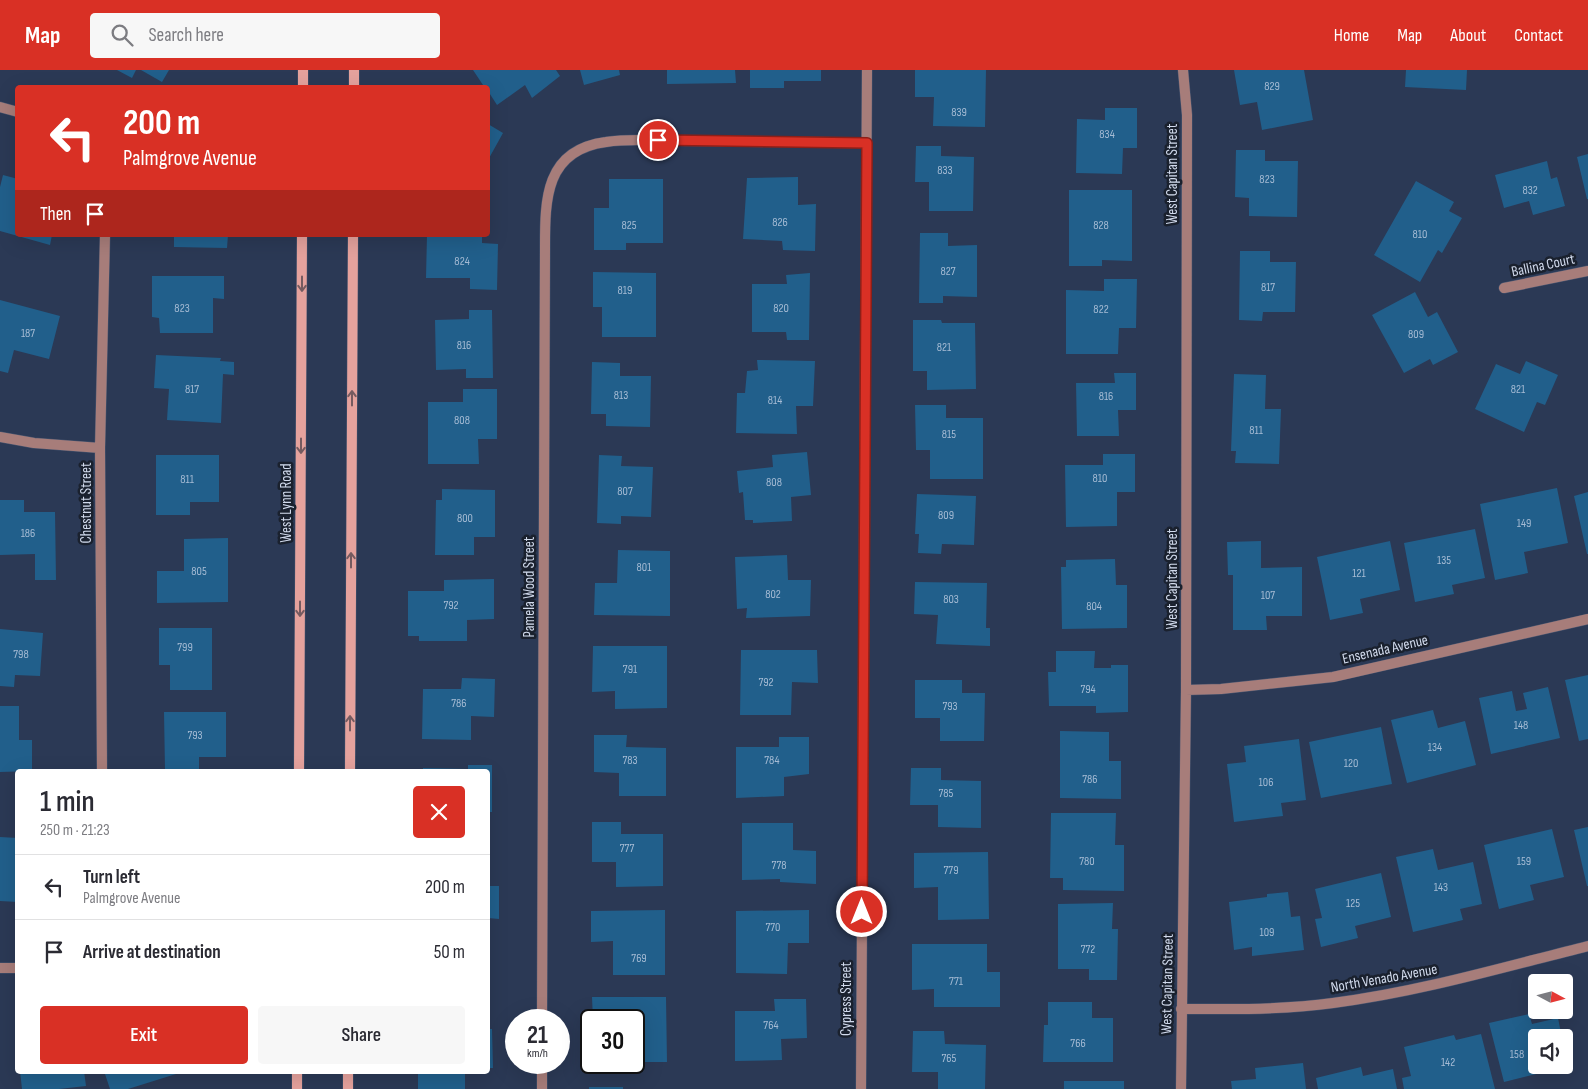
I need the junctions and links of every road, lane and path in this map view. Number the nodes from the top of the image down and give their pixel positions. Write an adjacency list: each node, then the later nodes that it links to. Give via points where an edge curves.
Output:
1 (303, 70): 5 (main road)
2 (354, 70): 6 (main road)
3 (867, 70): 9 (street, Cypress Street)
4 (1183, 70): 18 (street, West Capitan Street, via 1187,115)
5 (303, 85)
6 (354, 85)
7 (0, 107): 8 (street)
8 (15, 111)
9 (867, 143): 25 (street, Pamela Wood Street, via 605,142 586,147 566,160 549,186 545,212); 33 (street, Cypress Street)
10 (105, 237): 16 (street, Chestnut Street)
11 (302, 237): 20 (main road, West Lynn Road, one-way to 20)
12 (353, 237): 21 (main road, one-way to 12)
13 (1588, 271): 14 (street, Ballina Court)
14 (1504, 288)
15 (0, 437): 16 (street)
16 (100, 448): 19 (street, Chestnut Street)
17 (1588, 619): 18 (street, Ensenada Avenue, via 1333,676)
18 (1186, 690): 26 (street, West Capitan Street)
19 (102, 769)
20 (299, 769)
21 (350, 769)
22 (1588, 946): 26 (street, North Venado Avenue, via 1434,986 1333,1003 1254,1010)
23 (0, 968): 24 (street)
24 (15, 968)
25 (542, 1009)
26 (1181, 1009): 34 (street, West Capitan Street)
27 (297, 1074): 30 (main road)
28 (348, 1074): 31 (main road)
29 (542, 1074): 32 (street)
30 (297, 1089)
31 (348, 1089)
32 (542, 1089)
33 (861, 1089)
34 (1181, 1089)

